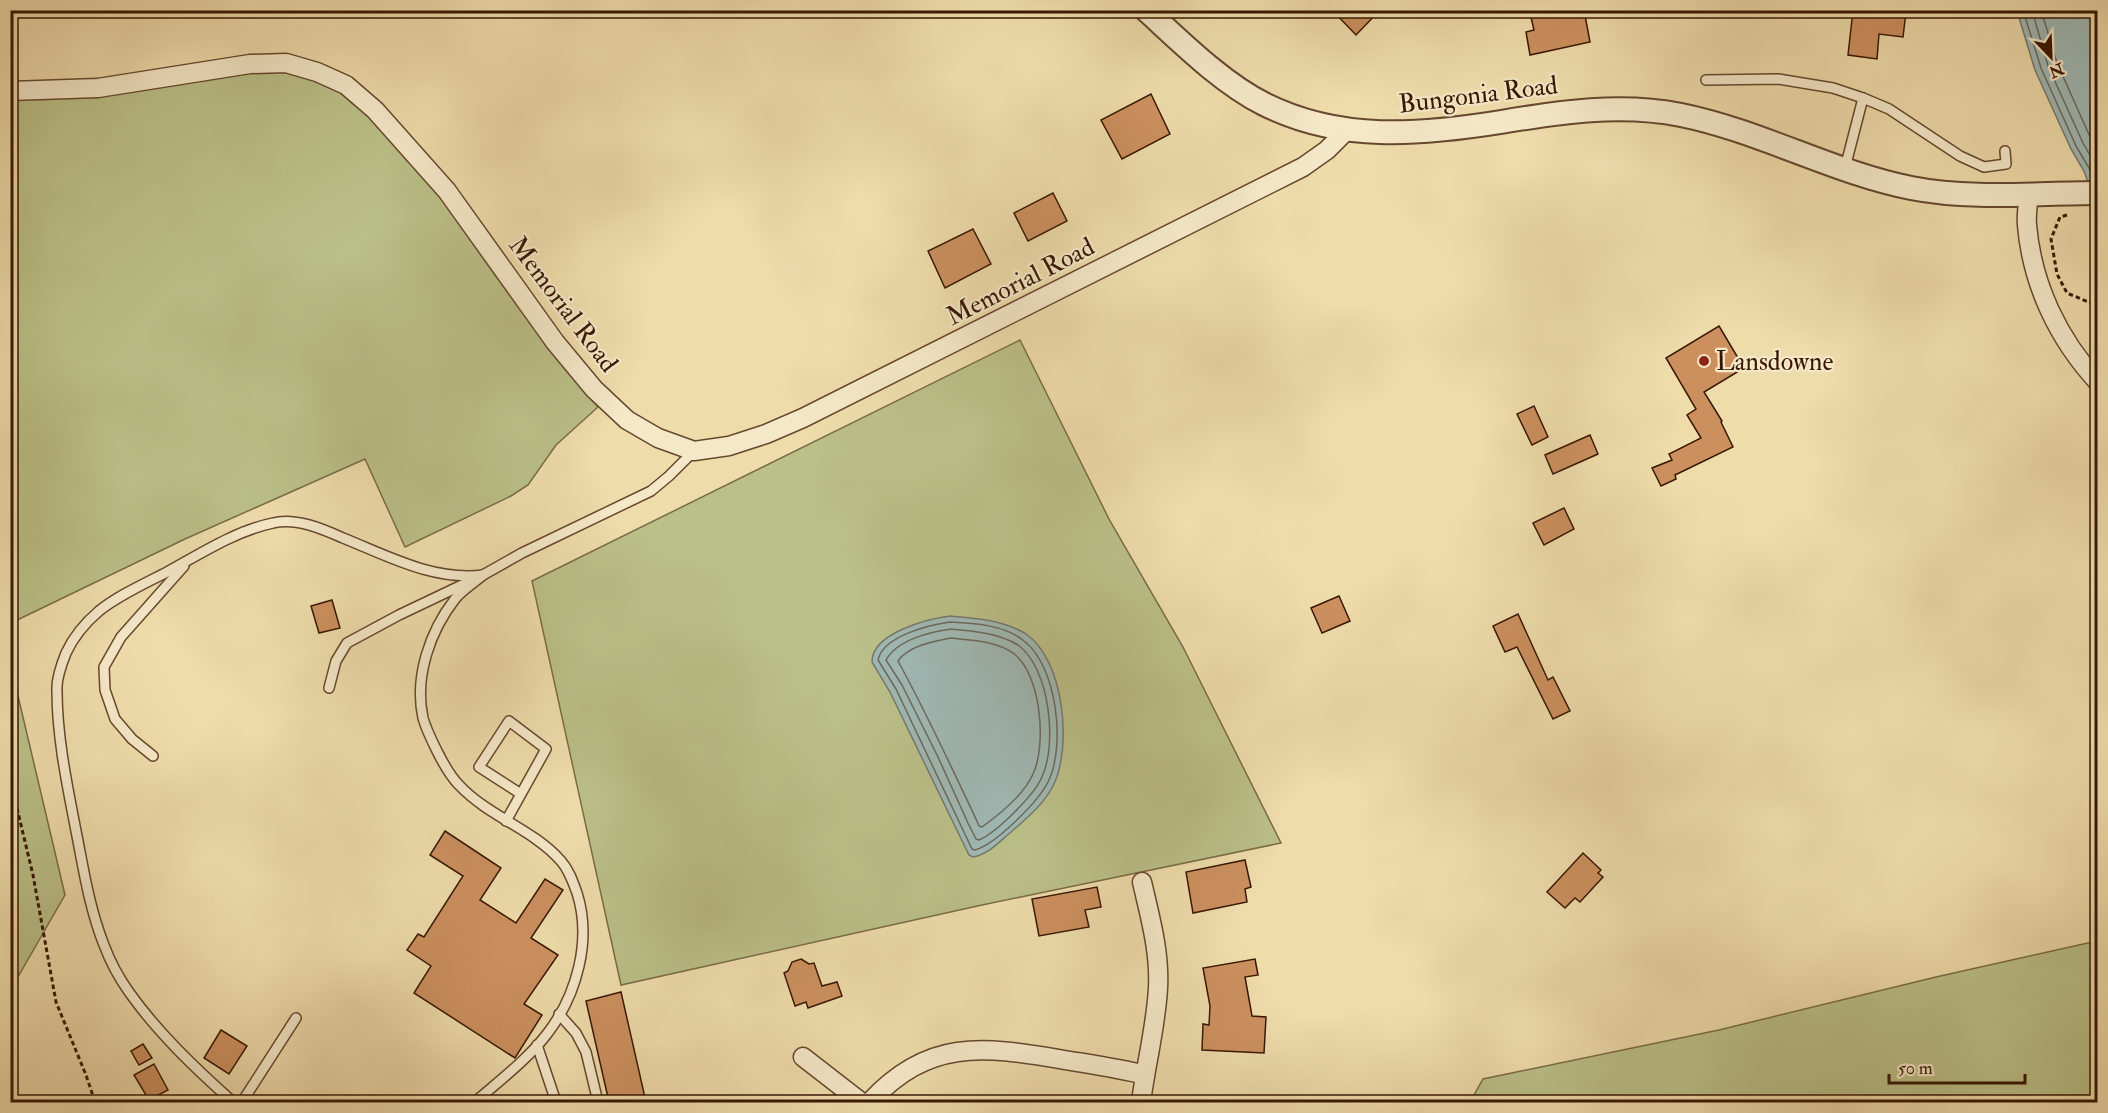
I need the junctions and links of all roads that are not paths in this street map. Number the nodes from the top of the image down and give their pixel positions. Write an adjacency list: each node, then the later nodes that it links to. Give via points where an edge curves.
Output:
1 (1146, 10): 5 (street, Bungonia Road, via 1193,53 1262,104 1299,119)
2 (1706, 80): 4 (lane, via 1778,79 1833,88)
3 (10, 92): 11 (street, Memorial Road, via 98,88 250,64 286,63 346,85 375,110 447,191 555,342 594,389 627,420 658,438)
4 (1863, 98): 6 (lane, via 1889,109 1960,156 1984,167 2006,164); 7 (lane)
5 (1347, 130): 7 (street, Bungonia Road, via 1388,134 1430,132 1551,113 1618,109 1680,115); 11 (street, Memorial Road, via 1303,167 803,418 729,447)
6 (2006, 151)
7 (1845, 168): 8 (street, Bungonia Road, via 1911,188 1960,194)
8 (2029, 193): 9 (street, Bungonia Road, via 2068,203); 10 (street, via 2027,225 2044,298 2070,350)
9 (2097, 193)
10 (2097, 382)
11 (694, 451): 13 (lane, via 651,491)
12 (190, 560): 13 (lane, via 243,533 275,522 326,531 433,572 465,577); 15 (lane, via 121,638 104,667 105,690 115,719); 24 (lane, via 99,611 81,630 66,653 56,688 59,728 85,875 104,945 129,992 154,1024)
13 (483, 575): 14 (lane, via 347,644 336,661); 17 (lane, via 457,597 428,646 423,718 458,784)
14 (329, 688)
15 (153, 756)
16 (521, 794): 16 (lane, via 546,749 510,721 479,767); 17 (lane)
17 (506, 821): 19 (lane, via 547,847 563,863 580,903 584,926 582,952 570,995)
18 (1142, 882): 23 (street, via 1158,961 1153,1035)
19 (559, 1014): 21 (lane); 28 (lane, via 586,1052)
20 (296, 1018): 25 (lane)
21 (537, 1044): 26 (lane); 27 (lane)
22 (803, 1057): 29 (street)
23 (1145, 1075): 30 (street, via 1030,1054 990,1049 961,1051 933,1058 901,1073); 31 (street)
24 (233, 1102)
25 (242, 1102)
26 (475, 1102)
27 (556, 1102)
28 (598, 1102)
29 (861, 1102)
30 (870, 1102)
31 (1142, 1102)

